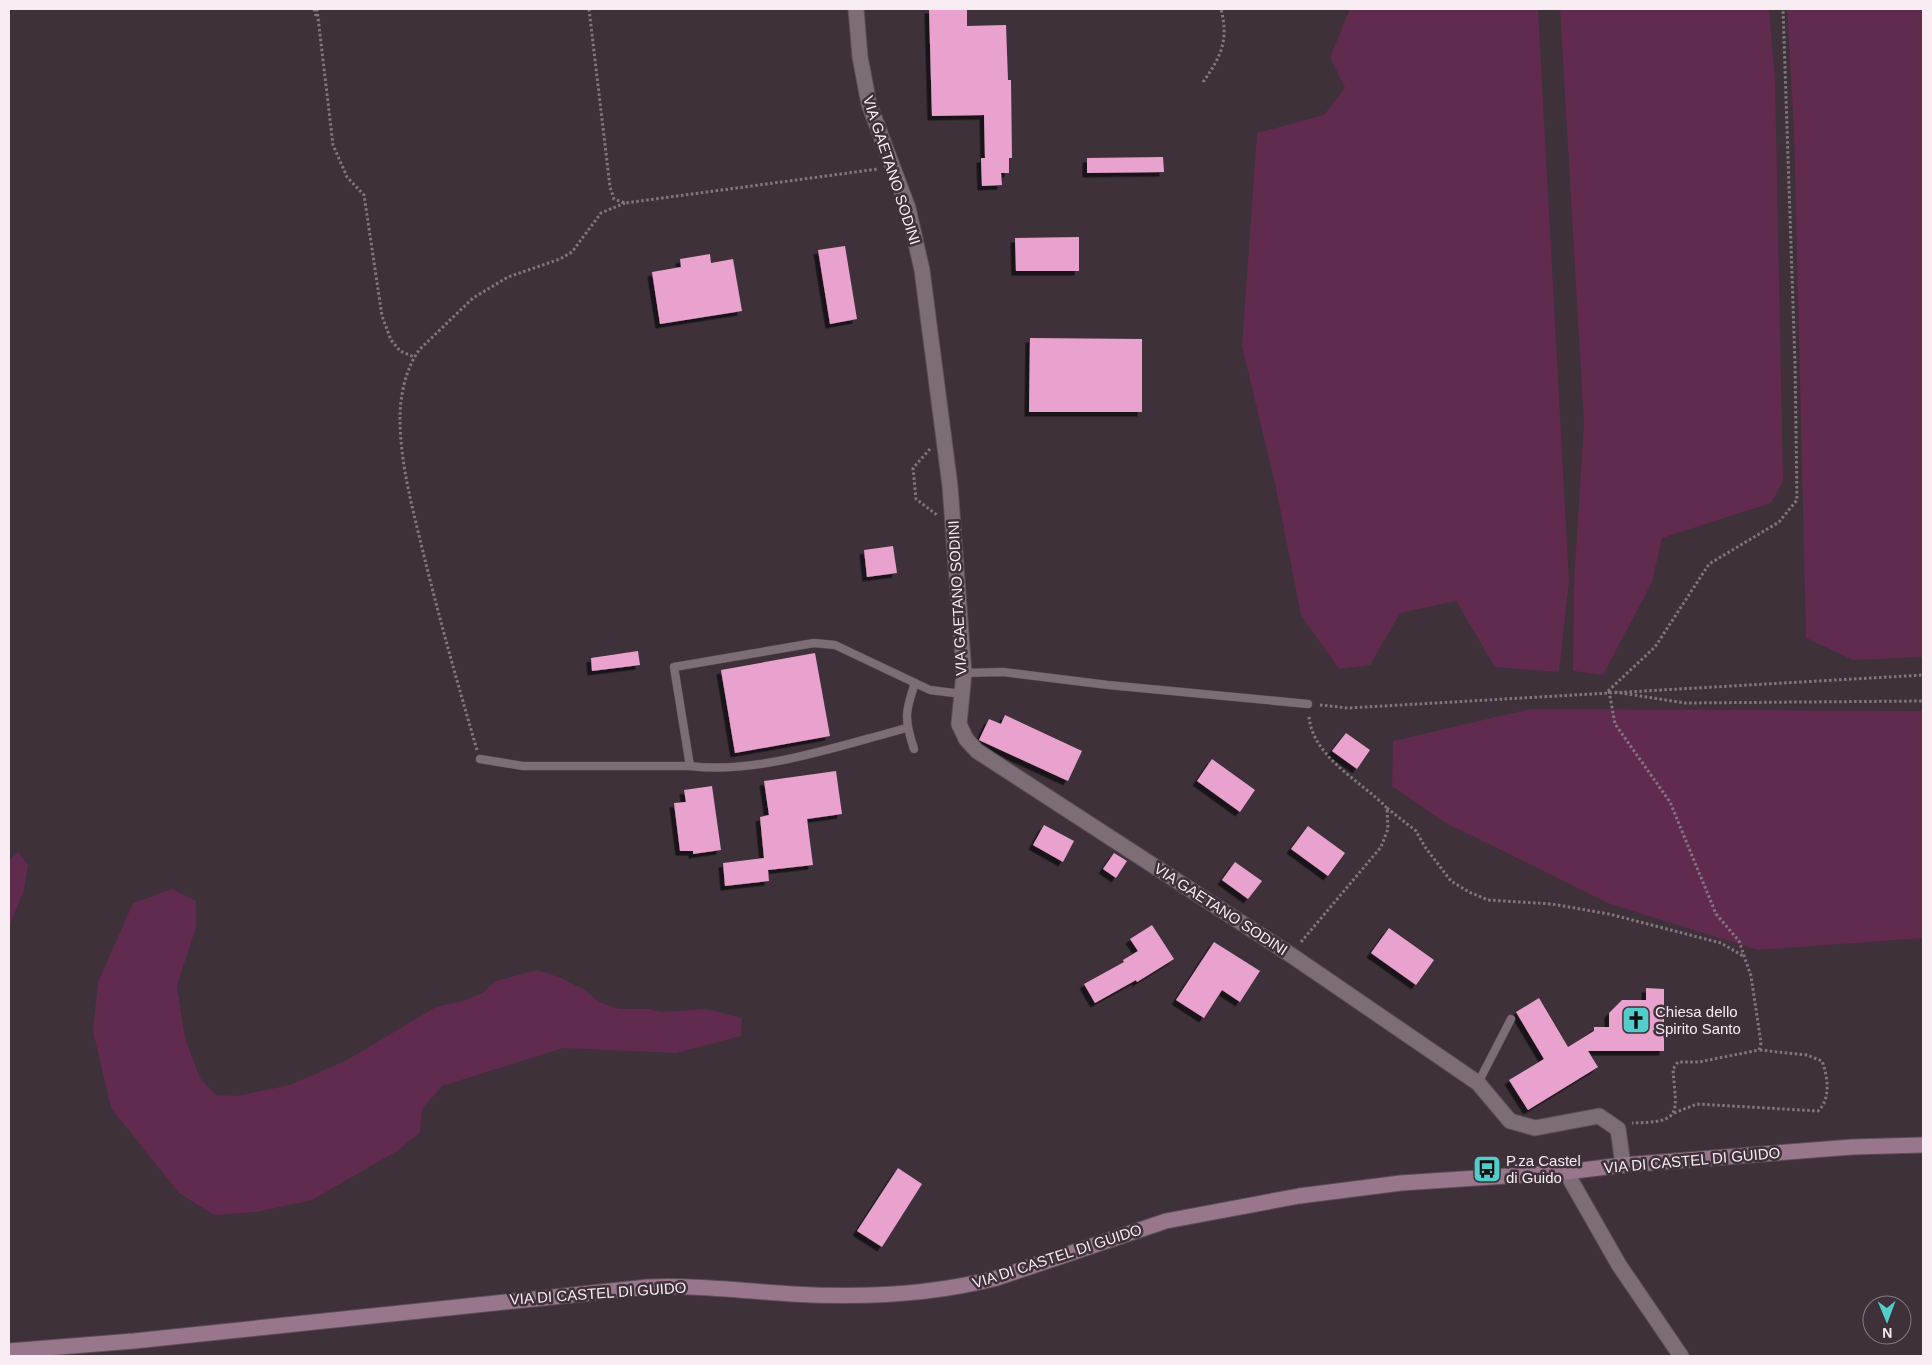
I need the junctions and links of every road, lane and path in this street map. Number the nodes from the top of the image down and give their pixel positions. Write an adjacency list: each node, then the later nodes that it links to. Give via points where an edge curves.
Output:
1 (315, 9): 9 (path, via 333,145 347,176 364,195 382,316 391,340 400,351)
2 (589, 9): 8 (path, via 610,187 614,199)
3 (856, 9): 7 (street, VIA GAETANO SODINI, via 868,104)
4 (1221, 9): 6 (path, via 1224,40 1218,60)
5 (1783, 9): 15 (path, via 1796,363 1796,500 1779,522 1709,564 1655,647)
6 (1203, 82)
7 (892, 167): 8 (path); 10 (street, VIA GAETANO SODINI, via 919,249)
8 (625, 203): 9 (path, via 601,212 572,252 508,276 473,298)
9 (414, 357): 21 (path, via 404,386 400,416 402,456 446,644)
10 (944, 439): 11 (street, VIA GAETANO SODINI); 11 (path, via 926,451 912,468 916,499)
11 (953, 528): 12 (street, VIA GAETANO SODINI)
12 (964, 672): 16 (street, VIA GAETANO SODINI); 18 (lane, via 1003,672)
13 (1923, 674): 15 (path)
14 (915, 683): 16 (lane, via 930,690); 19 (lane, via 906,709); 22 (lane, via 835,644 814,643 674,667)
15 (1608, 691): 17 (path, via 1684,703); 18 (path, via 1348,708); 25 (path, via 1615,724 1670,802 1716,914 1739,941)
16 (962, 694): 24 (street, VIA GAETANO SODINI, via 961,731 974,748)
17 (1923, 701)
18 (1308, 704): 23 (path, via 1309,725 1324,752)
19 (907, 728): 20 (lane); 22 (lane, via 750,766 713,769)
20 (914, 749)
21 (480, 759): 22 (lane, via 523,766)
22 (690, 766)
23 (1386, 808): 24 (path, via 1388,829 1381,847); 25 (path, via 1416,831 1451,881 1488,900 1552,904 1609,914 1721,943)
24 (1291, 955): 28 (street, VIA GAETANO SODINI)
25 (1744, 957): 27 (path, via 1751,976 1761,1042)
26 (1511, 1020): 28 (lane)
27 (1759, 1050): 29 (path, via 1699,1062 1678,1062 1673,1068 1676,1103); 29 (path, via 1807,1055 1822,1061 1827,1097 1823,1106 1818,1111 1697,1104)
28 (1478, 1083): 30 (street, VIA GAETANO SODINI, via 1510,1122 1535,1128 1599,1116)
29 (1673, 1113): 30 (path, via 1667,1120 1659,1122)
30 (1609, 1123): 32 (street, via 1618,1129)
31 (1923, 1145): 32 (street, VIA DI CASTEL DI GUIDO, via 1852,1147)
32 (1623, 1165): 33 (street, VIA DI CASTEL DI GUIDO)
33 (1566, 1172): 34 (street, VIA DI CASTEL DI GUIDO, via 1401,1183 1227,1208 1166,1221 1004,1275 948,1288 887,1294 820,1295 702,1286 648,1287 134,1341); 35 (street, via 1619,1266)
34 (9, 1351)
35 (1681, 1356)

